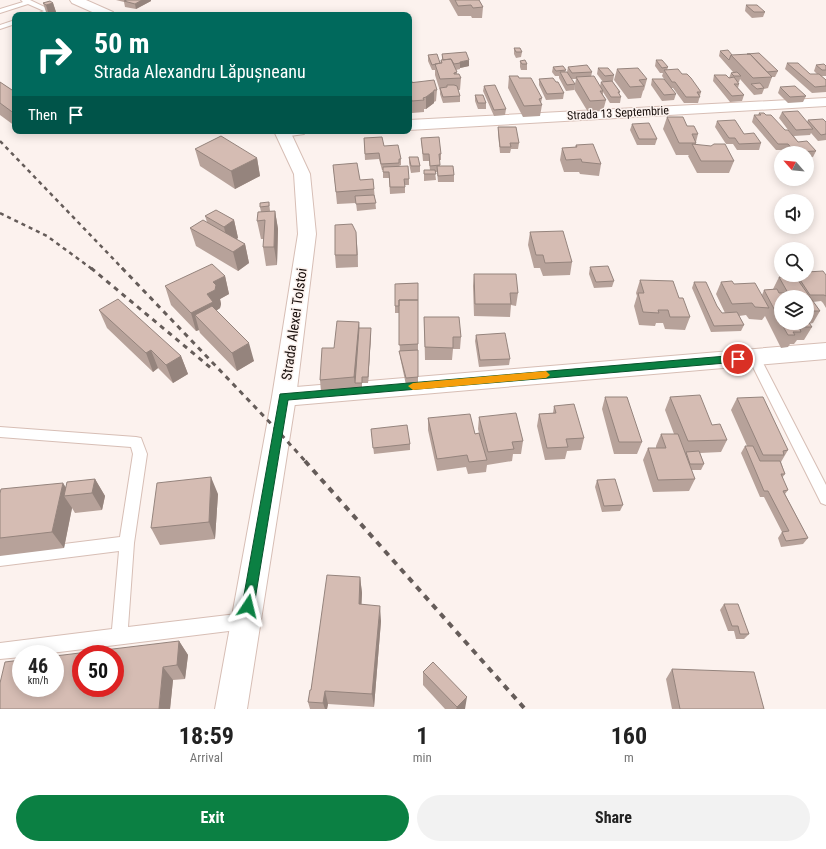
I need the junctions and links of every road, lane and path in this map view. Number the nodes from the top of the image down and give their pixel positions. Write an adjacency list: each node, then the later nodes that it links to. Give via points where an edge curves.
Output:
1 (76, 0): 5 (street)
2 (27, 1): 3 (lane); 4 (lane, via 50,11)
3 (0, 11)
4 (47, 12)
5 (102, 12)
6 (12, 23): 7 (lane)
7 (0, 27)
8 (826, 102): 9 (street, Strada 13 Septembrie)
9 (412, 125)
10 (289, 134): 13 (street, Strada Alexei Tolstoi, via 302,174 307,234)
11 (826, 351): 12 (street)
12 (754, 357): 13 (street); 15 (lane)
13 (284, 397): 18 (street, Strada Alexei Tolstoi)
14 (0, 432): 16 (lane, via 136,442 140,454)
15 (826, 499)
16 (127, 544): 17 (lane); 19 (lane)
17 (0, 559)
18 (245, 621): 19 (lane); 21 (street, Strada Alexei Tolstoi)
19 (119, 637): 20 (lane)
20 (0, 651)
21 (231, 709)

